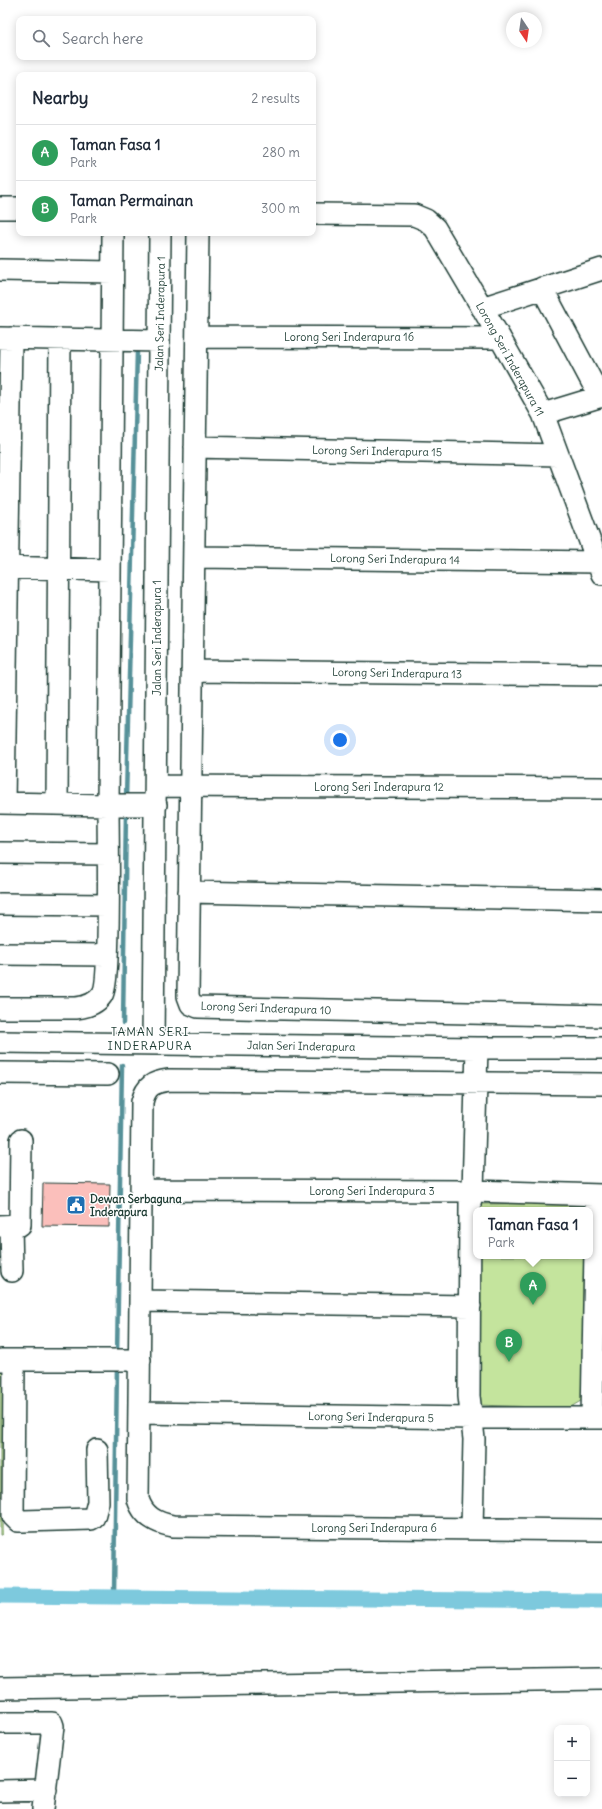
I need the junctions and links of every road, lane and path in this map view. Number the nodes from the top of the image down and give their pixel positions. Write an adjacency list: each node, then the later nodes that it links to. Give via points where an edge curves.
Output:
1 (0, 208): 2 (street)
2 (16, 208)
3 (316, 214): 11 (street, Lorong Seri Inderapura 11, via 414,215 426,220 436,228)
4 (113, 236): 8 (street)
5 (160, 236): 17 (street, Jalan Seri Inderapura 1)
6 (198, 236): 12 (street, Lorong Seri Inderapura 10)
7 (0, 270): 8 (street)
8 (112, 272): 16 (street)
9 (601, 272): 10 (street)
10 (542, 288): 11 (street); 18 (street)
11 (482, 308): 14 (street, Lorong Seri Inderapura 11)
12 (198, 336): 14 (street, Lorong Seri Inderapura 16); 20 (street, Lorong Seri Inderapura 10)
13 (5, 338): 15 (street); 24 (street)
14 (500, 338): 19 (street, Lorong Seri Inderapura 11)
15 (60, 339): 16 (street); 25 (street)
16 (111, 340): 17 (street); 27 (street)
17 (159, 341): 32 (street, Jalan Seri Inderapura 1)
18 (601, 397): 19 (street)
19 (543, 414): 21 (street, Lorong Seri Inderapura 11)
20 (195, 447): 21 (street, Lorong Seri Inderapura 15); 23 (street, Lorong Seri Inderapura 10)
21 (558, 455): 22 (street, Lorong Seri Inderapura 11)
22 (594, 526): 26 (street, Lorong Seri Inderapura 11)
23 (194, 557): 26 (street, Lorong Seri Inderapura 14); 28 (street, Lorong Seri Inderapura 10)
24 (4, 567): 25 (street); 33 (street)
25 (58, 568): 27 (street); 34 (street)
26 (599, 568)
27 (109, 570): 35 (street)
28 (192, 671): 29 (street, Lorong Seri Inderapura 13); 30 (street, Lorong Seri Inderapura 10)
29 (602, 674)
30 (192, 786): 31 (street, Lorong Seri Inderapura 12); 32 (street, Lorong Seri Inderapura 12); 38 (street, Lorong Seri Inderapura 10)
31 (602, 788)
32 (152, 799): 35 (street, Lorong Seri Inderapura 12); 47 (street, Jalan Seri Inderapura 1)
33 (2, 803): 34 (street, Lorong Seri Inderapura 12)
34 (57, 804): 35 (street, Lorong Seri Inderapura 12)
35 (114, 805): 37 (street)
36 (0, 853): 37 (street)
37 (108, 854): 41 (street)
38 (189, 892): 39 (street); 45 (street, Lorong Seri Inderapura 10, via 188,996 191,1004 198,1007)
39 (602, 900)
40 (0, 904): 41 (street)
41 (107, 905): 43 (street)
42 (0, 954): 43 (street)
43 (107, 955): 44 (street, via 103,994 87,1006)
44 (0, 1008)
45 (602, 1016)
46 (0, 1042): 47 (street, Jalan Seri Inderapura)
47 (153, 1044): 48 (street, Jalan Seri Inderapura)
48 (477, 1048): 49 (street, Jalan Seri Inderapura); 52 (street)
49 (602, 1048)
50 (0, 1073): 51 (street)
51 (108, 1074)
52 (477, 1082): 53 (street); 55 (street, via 158,1081 150,1085 144,1093 142,1102); 56 (street)
53 (602, 1084)
54 (21, 1140): 58 (street, via 20,1225)
55 (142, 1190): 56 (street, Lorong Seri Inderapura 3); 60 (street)
56 (472, 1191): 57 (street, Lorong Seri Inderapura 3); 62 (street)
57 (599, 1195): 61 (street)
58 (6, 1226): 59 (street)
59 (12, 1271)
60 (141, 1301): 62 (street); 64 (street)
61 (598, 1303): 67 (street)
62 (470, 1306): 66 (street, via 469,1402)
63 (7, 1360): 64 (street); 68 (street, via 13,1516 23,1521 94,1517 98,1502)
64 (128, 1360): 65 (street)
65 (139, 1413): 66 (street, Lorong Seri Inderapura 5); 69 (street, Lorong Seri Inderapura 6, via 138,1499 141,1508 160,1524)
66 (472, 1418): 67 (street, Lorong Seri Inderapura 5); 69 (street)
67 (597, 1418)
68 (97, 1450)
69 (472, 1529): 70 (street, Lorong Seri Inderapura 6)
70 (602, 1530)
71 (602, 1678): 72 (street)
72 (0, 1688)
73 (0, 1723): 75 (street, via 52,1722)
74 (0, 1790): 75 (street)
75 (45, 1799)

